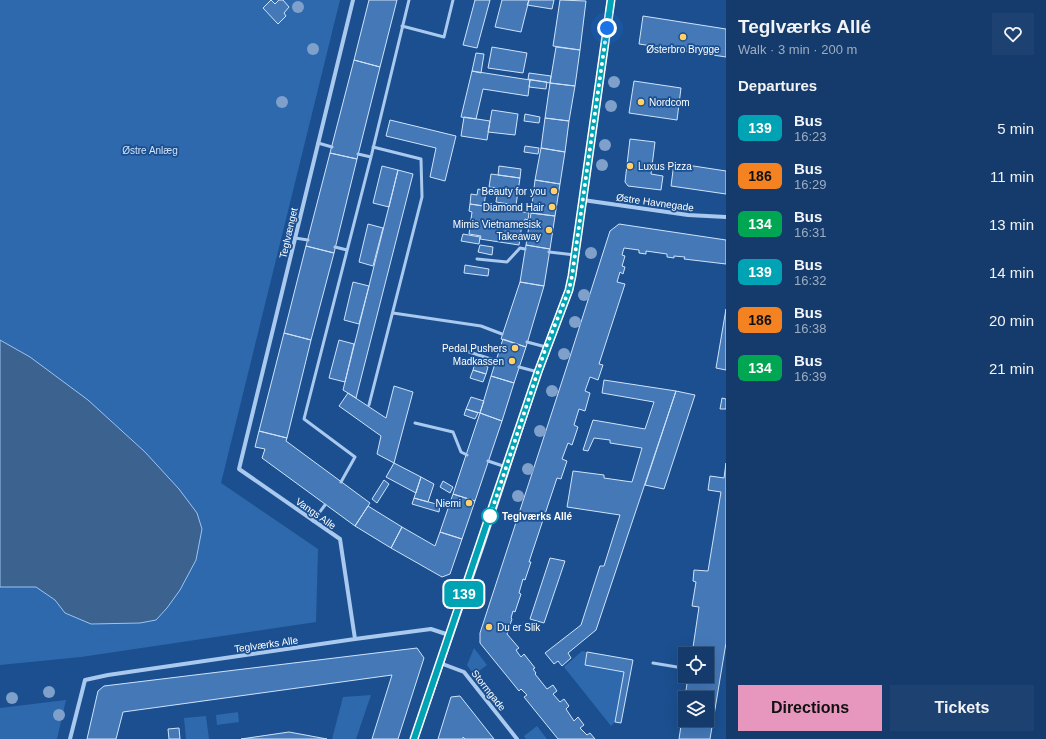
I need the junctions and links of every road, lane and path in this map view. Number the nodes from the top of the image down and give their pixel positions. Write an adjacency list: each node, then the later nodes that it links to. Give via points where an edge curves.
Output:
1 (353, 0): 6 (street, Teglvænget)
2 (409, 0): 5 (lane)
3 (453, 0): 5 (lane, via 444,37)
4 (611, 0): 11 (street)
5 (402, 26): 7 (lane)
6 (318, 143): 8 (lane); 13 (street, Teglvænget)
7 (373, 146): 10 (lane); 21 (lane, via 421,159 422,197)
8 (332, 147)
9 (358, 154): 10 (lane)
10 (371, 157): 17 (lane)
11 (582, 200): 12 (street, Østre Havnegade, via 688,215); 19 (street)
12 (726, 217)
13 (295, 238): 14 (lane); 34 (street, Teglvænget)
14 (308, 240)
15 (335, 247): 17 (lane)
16 (525, 249): 20 (lane, via 520,248 507,262)
17 (347, 250): 35 (lane, via 304,419 354,457)
18 (549, 252): 19 (lane)
19 (575, 255): 24 (street, via 569,290)
20 (477, 260)
21 (393, 314): 22 (lane, via 481,326); 29 (lane)
22 (502, 334)
23 (527, 342): 24 (lane)
24 (546, 347): 28 (street)
25 (457, 348): 26 (lane)
26 (497, 361)
27 (519, 367): 28 (lane)
28 (538, 372): 33 (street)
29 (369, 405)
30 (415, 423): 31 (lane, via 453,432 461,452)
31 (467, 455)
32 (488, 461): 33 (lane)
33 (506, 467): 38 (street)
34 (239, 469): 37 (street, Vangs Alle)
35 (341, 482)
36 (325, 505): 37 (lane)
37 (313, 521): 39 (street, Vangs Alle, via 340,539)
38 (450, 634): 39 (street, Teglværks Alle, via 431,629); 40 (street)
39 (355, 639): 43 (street, Teglværks Alle, via 85,680)
40 (440, 663): 44 (street); 45 (street, Stormgade, via 464,672)
41 (653, 663): 42 (lane)
42 (677, 667)
43 (70, 739)
44 (414, 739)
45 (517, 739)

